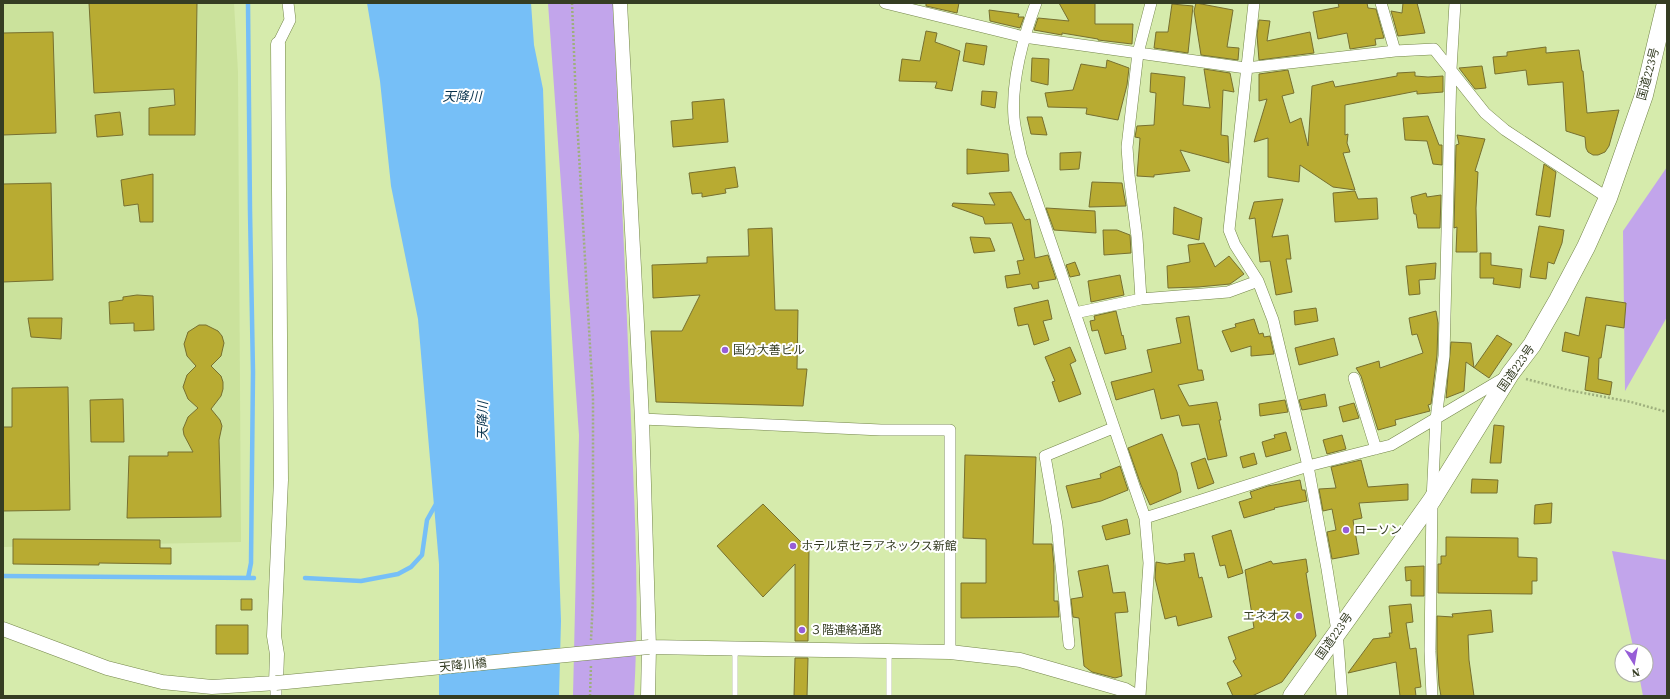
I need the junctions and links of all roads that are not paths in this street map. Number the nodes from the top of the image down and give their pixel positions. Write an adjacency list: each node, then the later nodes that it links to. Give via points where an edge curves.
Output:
1 (288, 3): 11 (street, via 290,20)
2 (620, 3): 22 (street)
3 (885, 3): 10 (street)
4 (1036, 3): 10 (street)
5 (1151, 3): 13 (street)
6 (1254, 3): 14 (street)
7 (1381, 3): 12 (street)
8 (1455, 3): 15 (street)
9 (1666, 3): 16 (highway, 国道223号, via 1644,95)
10 (1024, 37): 13 (street); 19 (street, via 1014,93 1014,119 1021,155)
11 (278, 44): 36 (street, via 281,480 274,636 277,654)
12 (1396, 51): 14 (street); 15 (street, via 1434,49)
13 (1138, 53): 14 (street); 18 (street, via 1127,147)
14 (1246, 68): 17 (street, via 1229,230 1234,245)
15 (1451, 69): 16 (street, via 1485,113 1504,130); 23 (street, via 1444,356)
16 (1608, 198): 20 (highway, 国道223号, via 1558,300 1532,345)
17 (1258, 281): 18 (street, via 1228,292); 26 (street, via 1273,320)
18 (1141, 299): 19 (street)
19 (1075, 313): 24 (street)
20 (1510, 374): 23 (street); 27 (highway, 国道223号)
21 (1354, 378): 25 (street)
22 (642, 419): 32 (street); 35 (street, via 881,430 950,430)
23 (1436, 419): 25 (street, via 1391,445); 27 (street)
24 (1113, 428): 28 (street); 31 (street, via 1045,456 1057,525)
25 (1376, 449): 26 (street)
26 (1308, 466): 28 (street); 30 (street)
27 (1432, 500): 30 (highway, 国道223号); 44 (street)
28 (1145, 518): 41 (street, via 1149,563)
29 (3, 629): 36 (street, 天降川橋, via 107,668 162,682)
30 (1337, 631): 42 (highway, 国道223号); 43 (street)
31 (1069, 644)
32 (649, 647): 33 (street, 天降川橋); 36 (street, 天降川橋, bridge); 37 (street)
33 (735, 648): 34 (street, 天降川橋); 38 (lane)
34 (889, 650): 35 (street, 天降川橋); 39 (lane)
35 (950, 652): 40 (street, 天降川橋, via 1020,660 1125,690)
36 (276, 690)
37 (648, 696)
38 (735, 696)
39 (889, 696)
40 (1135, 696)
41 (1140, 696)
42 (1292, 696)
43 (1342, 696)
44 (1432, 696)

